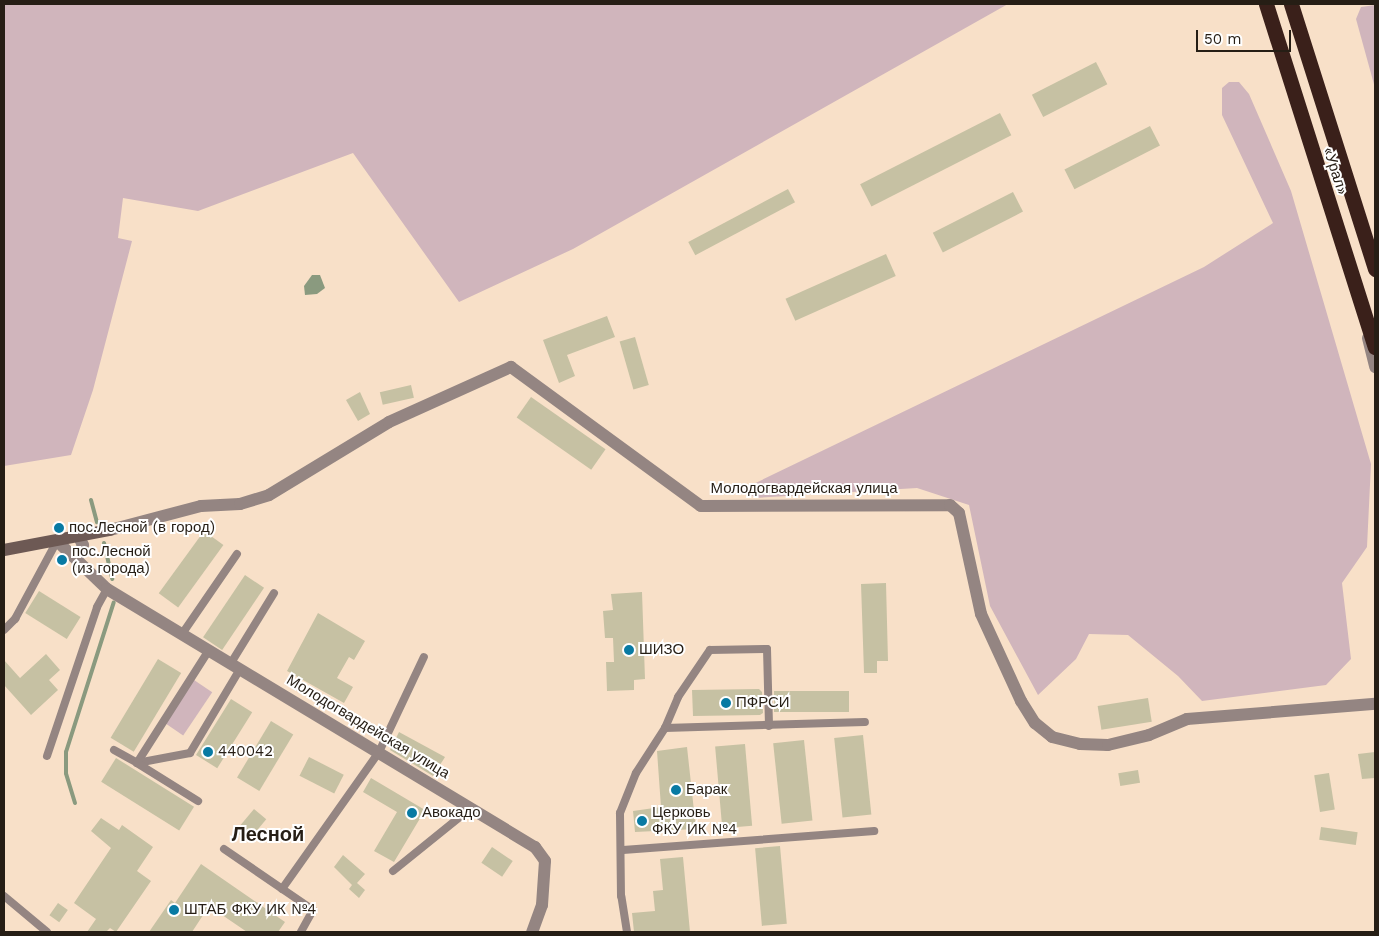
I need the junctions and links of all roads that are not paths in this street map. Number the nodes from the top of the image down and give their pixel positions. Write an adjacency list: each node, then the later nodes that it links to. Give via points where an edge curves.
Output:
1 (1266, 4): 4 (highway, «Урал»)
2 (1291, 4): 3 (highway, «Урал»)
3 (1375, 269)
4 (1352, 278): 5 (highway, «Урал»); 6 (street)
5 (1375, 348)
6 (1375, 367)
7 (79, 537): 8 (street, Молодогвардейская улица); 10 (street, via 83,544 81,552); 19 (street, Молодогвардейская улица, via 201,506 240,504 269,495 389,422 510,367 700,506 950,505 959,513 981,614 1021,701 1035,723 1052,737 1080,744 1108,745 1149,735 1187,719)
8 (57, 541): 9 (street, Молодогвардейская улица); 10 (street, Молодогвардейская улица); 14 (lane, via 15,619)
9 (4, 550)
10 (71, 554): 12 (street, Молодогвардейская улица)
11 (237, 554): 15 (lane)
12 (107, 589): 15 (street, Молодогвардейская улица); 25 (lane, via 97,607)
13 (274, 593): 18 (lane)
14 (4, 630)
15 (182, 634): 16 (street, Молодогвардейская улица)
16 (209, 650): 18 (street, Молодогвардейская улица); 26 (lane)
17 (424, 657): 24 (lane)
18 (236, 666): 24 (street, Молодогвардейская улица); 26 (lane, via 190,753)
19 (1375, 704)
20 (865, 722): 21 (lane)
21 (769, 726): 22 (lane); 22 (lane, via 767,649 710,650 678,697)
22 (665, 728): 31 (lane, via 636,773 620,813)
23 (114, 750): 26 (lane)
24 (379, 752): 28 (street, Молодогвардейская улица); 33 (lane)
25 (47, 756)
26 (137, 763): 27 (lane)
27 (198, 800)
28 (471, 808): 32 (lane); 37 (street, Молодогвардейская улица, via 536,847 545,861 542,905)
29 (874, 831): 31 (lane)
30 (224, 849): 33 (lane)
31 (622, 850): 38 (lane, via 621,896)
32 (393, 871)
33 (282, 889): 36 (lane, via 312,910)
34 (4, 896): 35 (lane)
35 (47, 932)
36 (301, 932)
37 (532, 932)
38 (627, 932)

